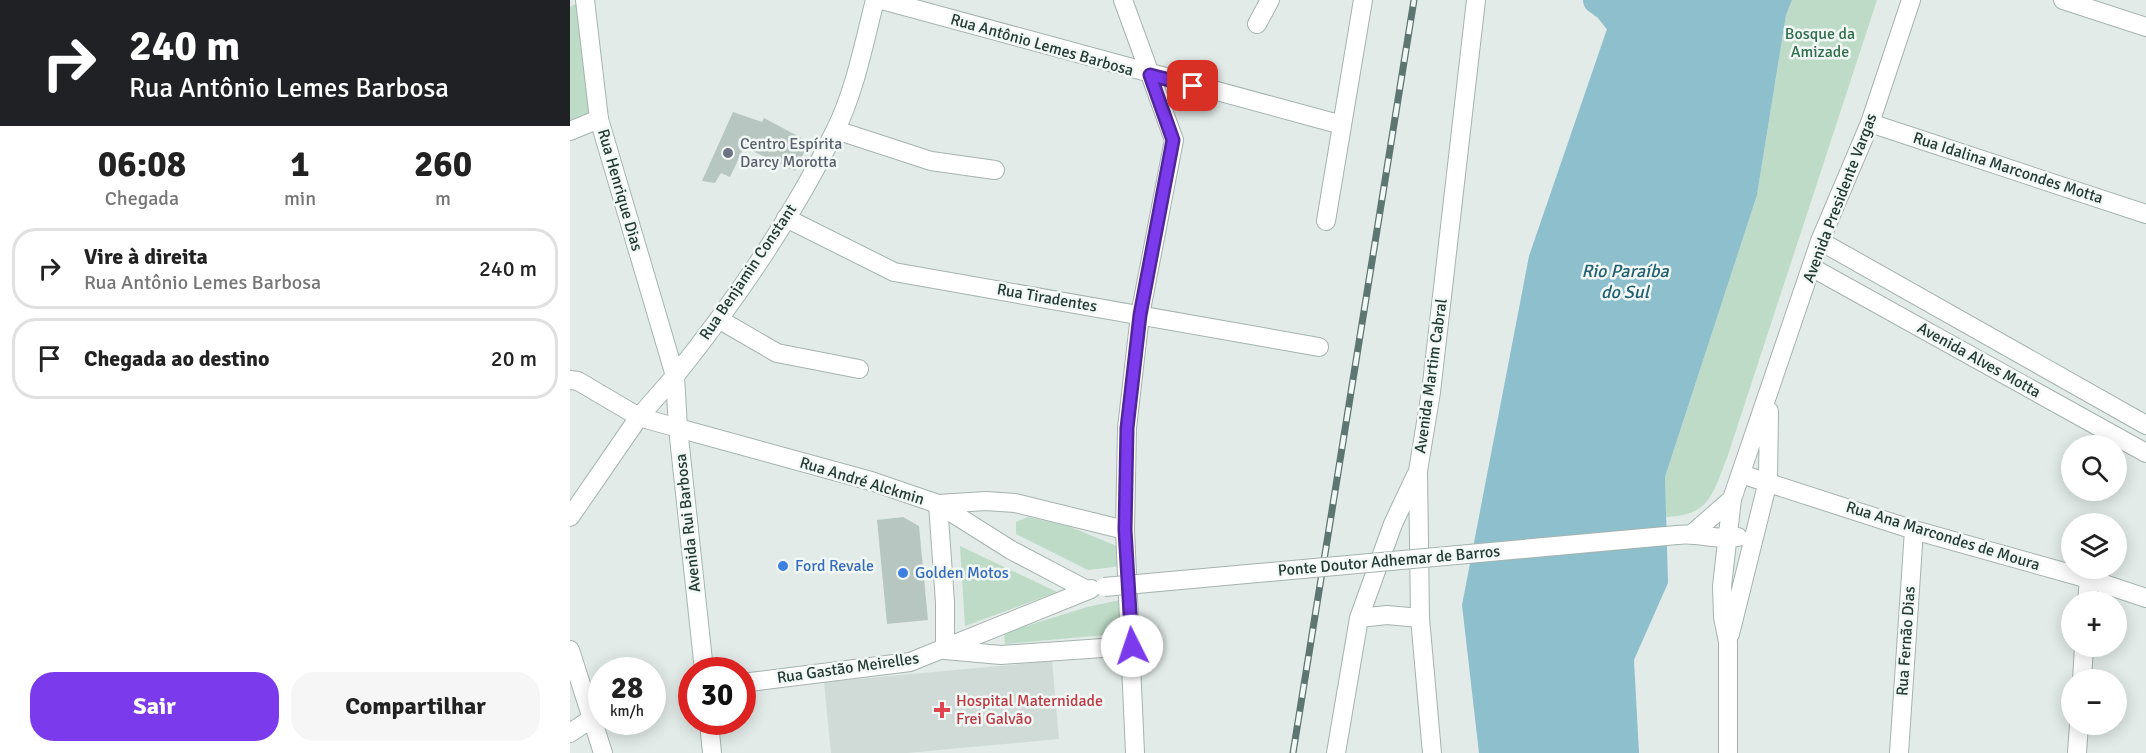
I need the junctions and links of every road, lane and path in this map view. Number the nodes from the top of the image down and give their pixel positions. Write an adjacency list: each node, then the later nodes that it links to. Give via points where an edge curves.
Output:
1 (585, 0): 13 (street, Rua Henrique Dias)
2 (875, 0): 16 (street, Rua Benjamin Constant)
3 (882, 0): 12 (street, Rua Antônio Lemes Barbosa)
4 (1123, 0): 12 (street)
5 (1270, 0): 10 (street)
6 (1363, 0): 15 (street)
7 (1476, 0): 37 (street, Avenida Martim Cabral)
8 (1911, 0): 14 (street, Avenida Presidente Vargas)
9 (2063, 0): 11 (street)
10 (1257, 24)
11 (2146, 27)
12 (1150, 75): 15 (street, Rua Antônio Lemes Barbosa); 24 (street, via 1173,140)
13 (599, 119): 17 (street); 29 (street, Rua Henrique Dias)
14 (1870, 123): 19 (street, Rua Idalina Marcondes Motta); 22 (street, Avenida Presidente Vargas)
15 (1342, 125): 21 (street)
16 (836, 130): 18 (street, via 931,161); 20 (street, Rua Benjamin Constant)
17 (570, 131)
18 (995, 170)
19 (2146, 214)
20 (786, 218): 24 (street, Rua Tiradentes, via 894,272); 25 (street, Rua Benjamin Constant)
21 (1326, 221)
22 (1820, 241): 23 (street, Avenida Presidente Vargas); 28 (street, Avenida Alves Motta)
23 (1811, 267): 31 (street, Avenida Alves Motta); 32 (street, Avenida Presidente Vargas)
24 (1140, 315): 26 (street, Rua Tiradentes); 43 (street, via 1127,428)
25 (720, 320): 27 (street, via 777,353); 29 (street, Rua Benjamin Constant)
26 (1319, 347)
27 (860, 369)
28 (2046, 369): 31 (street); 34 (street, Avenida Alves Motta)
29 (675, 376): 33 (street, Rua Benjamin Constant); 35 (street, Avenida Rui Barbosa)
30 (570, 380): 33 (street, Rua André Alckmin)
31 (2033, 390): 36 (street, Avenida Alves Motta)
32 (1769, 397): 38 (street, Avenida Presidente Vargas); 39 (street, Avenida Presidente Vargas)
33 (639, 417): 35 (street, Rua André Alckmin); 42 (street, Rua Benjamin Constant)
34 (2146, 425)
35 (678, 428): 41 (street, Rua André Alckmin, via 871,481); 59 (street, Avenida Rui Barbosa)
36 (2146, 453)
37 (1419, 471): 53 (street, via 1393,524); 54 (street, Avenida Martim Cabral)
38 (1741, 474): 39 (street, Rua Ana Marcondes de Moura); 40 (street, Avenida Presidente Vargas)
39 (1768, 481): 44 (street, Rua Ana Marcondes de Moura); 46 (street, Avenida Presidente Vargas)
40 (1732, 499): 45 (street); 47 (street, Avenida Presidente Vargas)
41 (938, 504): 43 (street, Rua André Alckmin, via 1015,503); 50 (street, via 1011,550); 58 (street)
42 (570, 517)
43 (1125, 530): 56 (street)
44 (1914, 530): 48 (street, Rua Ana Marcondes de Moura); 73 (street, Rua Fernão Dias)
45 (1685, 534): 47 (street, Ponte Doutor Adhemar de Barros); 50 (street, Ponte Doutor Adhemar de Barros, bridge)
46 (1755, 534): 47 (street); 55 (street, Avenida Presidente Vargas)
47 (1728, 539): 55 (street, Avenida Presidente Vargas, via 1722,586)
48 (2061, 571)
49 (2089, 579): 51 (street); 52 (street, Rua Ana Marcondes de Moura)
50 (1085, 589): 58 (street, Ponte Doutor Adhemar de Barros)
51 (2088, 591)
52 (2146, 598)
53 (1359, 618): 54 (street); 70 (street)
54 (1420, 618): 71 (street, Avenida Martim Cabral)
55 (1728, 642): 72 (street, Avenida Presidente Vargas)
56 (1132, 646): 58 (street, Rua Gastão Meirelles, via 1001,655); 69 (street)
57 (570, 650): 61 (street)
58 (945, 650): 60 (street, Rua Gastão Meirelles, via 910,662)
59 (703, 657)
60 (756, 681)
61 (588, 709)
62 (588, 721): 63 (street)
63 (570, 733)
64 (597, 735): 67 (street)
65 (710, 735): 68 (street)
66 (2078, 735): 74 (street)
67 (603, 753)
68 (712, 753)
69 (1135, 753)
70 (1335, 753)
71 (1432, 753)
72 (1728, 753)
73 (1899, 753)
74 (2077, 753)

